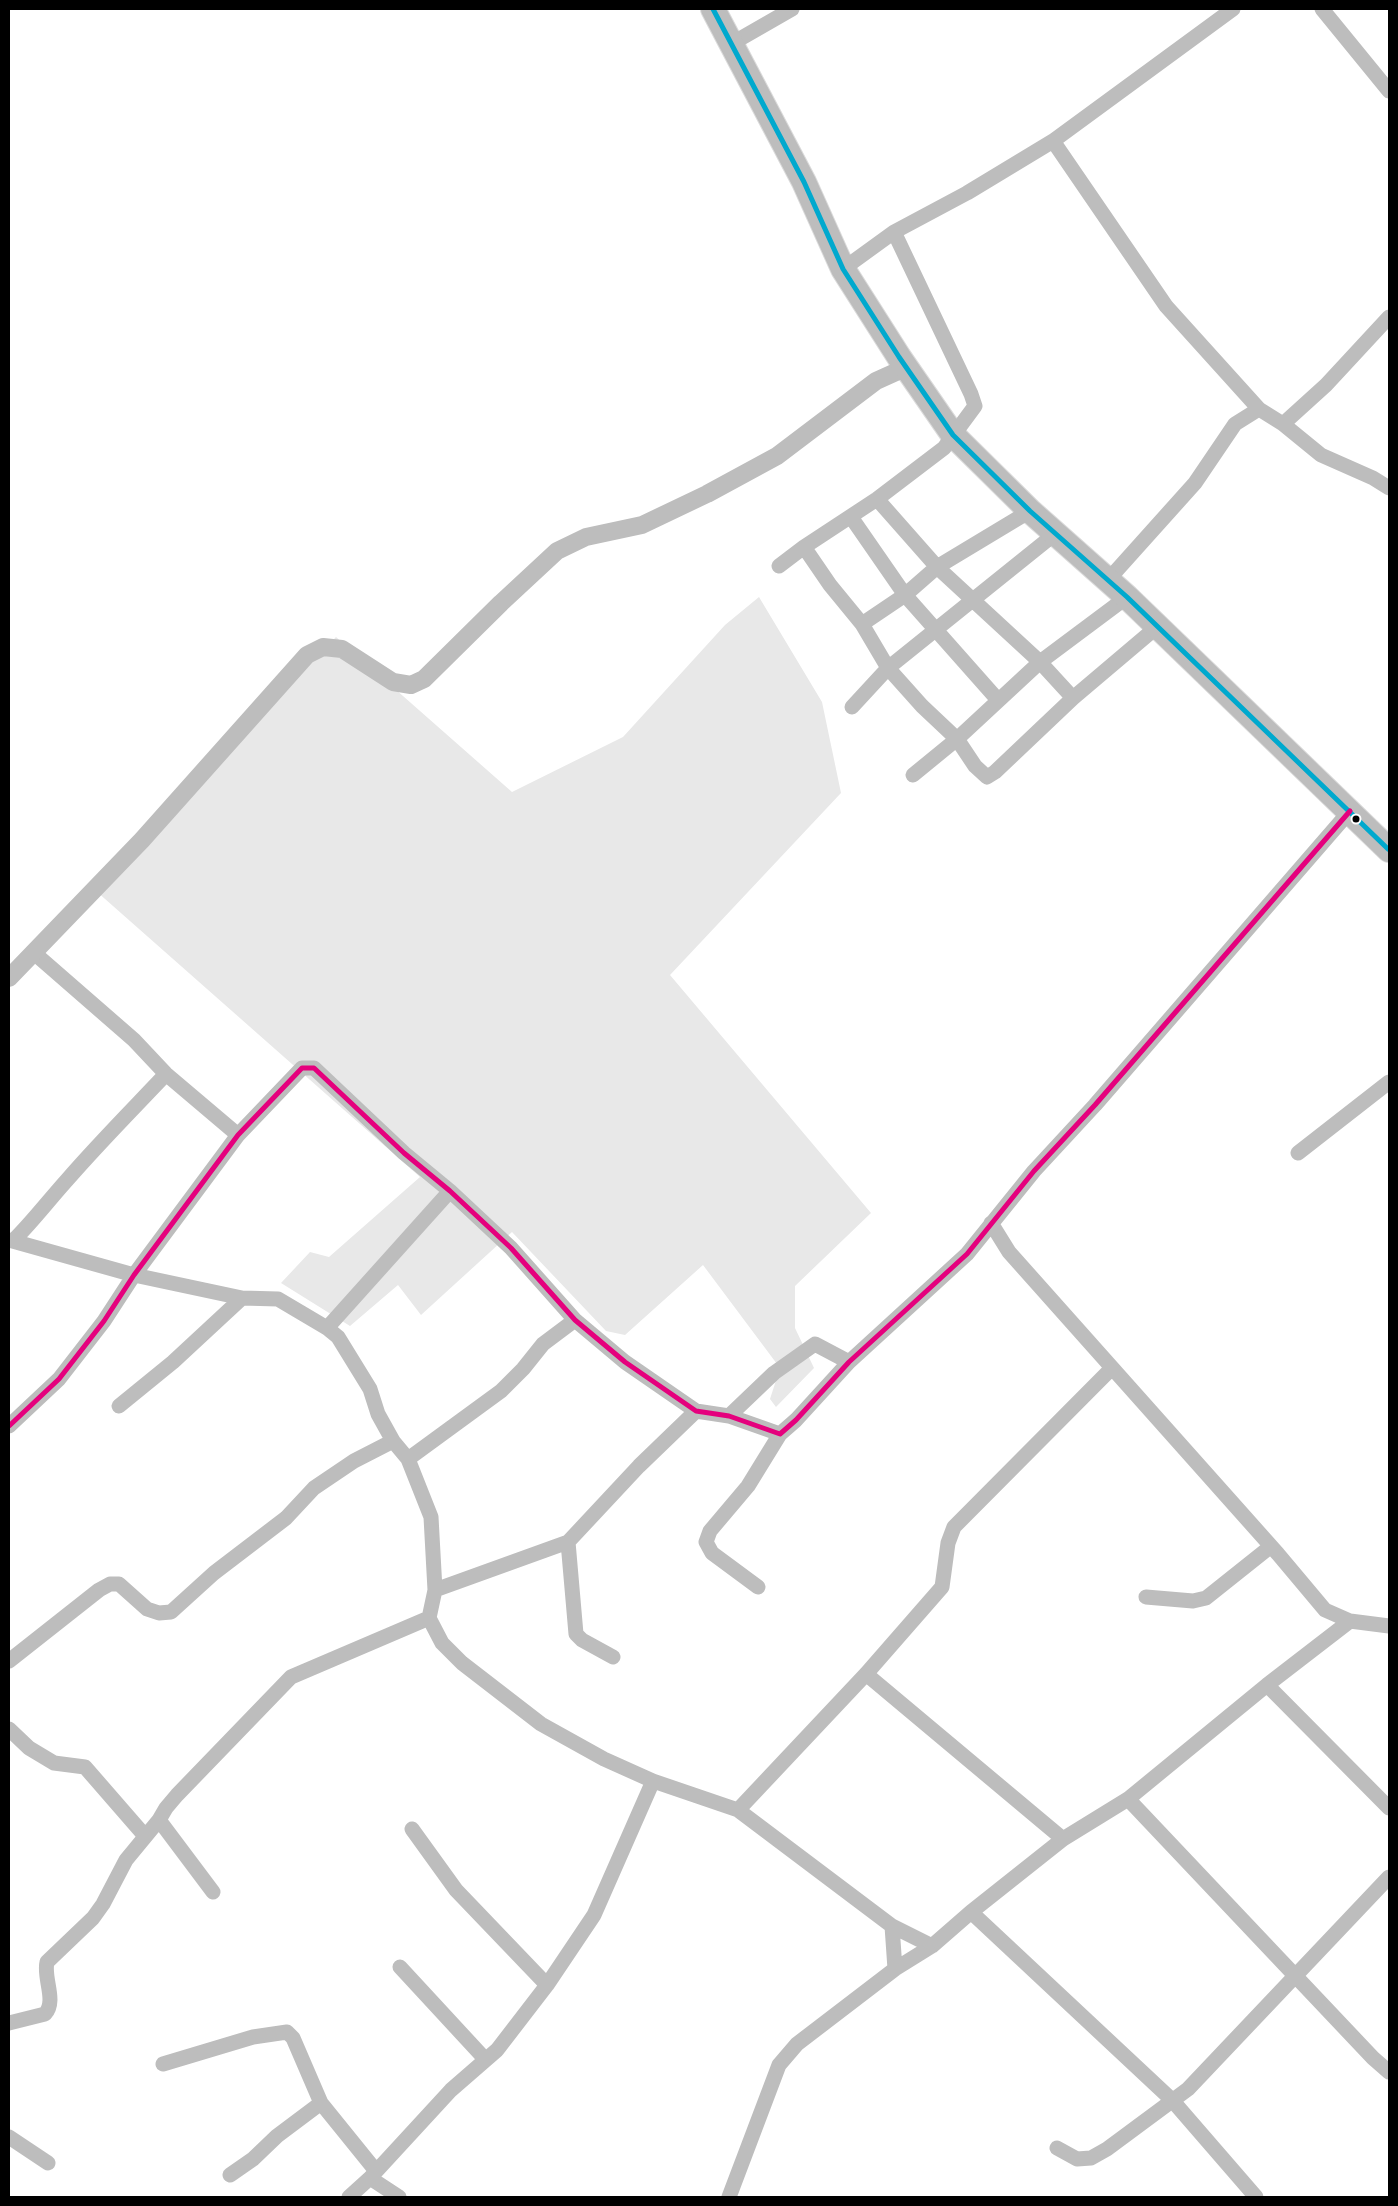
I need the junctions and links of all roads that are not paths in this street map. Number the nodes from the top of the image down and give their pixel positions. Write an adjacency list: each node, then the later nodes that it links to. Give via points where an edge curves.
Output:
1 (713, 9): 5 (highway)
2 (792, 9): 5 (street)
3 (1233, 9): 7 (street)
4 (1322, 9): 6 (street)
5 (731, 44): 9 (highway, via 804,182)
6 (1389, 91)
7 (1054, 141): 8 (street); 12 (street, via 1166,306)
8 (894, 232): 9 (street); 14 (street, via 974,400 972,410)
9 (843, 269): 11 (highway)
10 (1389, 317): 13 (street, via 1326,385)
11 (907, 367): 14 (highway); 39 (street, via 876,381 777,456 707,494 642,525 586,536 557,551 424,679 411,685 393,682 342,649 323,647 307,655 142,840)
12 (1259, 409): 13 (street); 23 (street, via 1235,424 1195,483)
13 (1283, 424): 15 (street, via 1321,454)
14 (953, 434): 16 (street, via 944,448); 17 (highway)
15 (1389, 488)
16 (877, 499): 18 (street); 22 (street)
17 (1030, 511): 19 (highway); 22 (street)
18 (851, 517): 20 (street); 24 (street)
19 (1056, 532): 23 (highway); 26 (street)
20 (804, 547): 21 (street); 27 (street)
21 (779, 566)
22 (937, 567): 24 (street); 26 (street)
23 (1108, 580): 25 (highway)
24 (905, 595): 27 (street); 29 (street)
25 (1127, 597): 28 (highway); 30 (street)
26 (974, 600): 29 (street); 30 (street)
27 (862, 624): 31 (street)
28 (1158, 626): 32 (street); 37 (highway)
29 (936, 631): 31 (street); 33 (street)
30 (1040, 662): 32 (street); 33 (street)
31 (888, 668): 34 (street); 35 (street)
32 (1073, 698): 35 (street, via 987,777)
33 (998, 700): 35 (street)
34 (852, 706)
35 (957, 740): 36 (street)
36 (913, 775)
37 (1350, 811): 38 (highway); 46 (street)
38 (1389, 850)
39 (33, 952): 40 (street); 41 (street, via 134,1040)
40 (9, 978)
41 (166, 1074): 43 (street); 47 (street, via 66,1181 41,1213)
42 (1389, 1082): 44 (street)
43 (238, 1135): 45 (street, via 302,1068 314,1068 404,1153); 48 (street)
44 (1298, 1153)
45 (450, 1191): 50 (street, via 511,1248); 51 (street)
46 (991, 1223): 52 (street, via 967,1254); 53 (street, via 1008,1252)
47 (11, 1240): 48 (street)
48 (134, 1276): 49 (street); 57 (street, via 59,1378)
49 (242, 1298): 51 (street, via 278,1299); 54 (street, via 173,1362)
50 (575, 1320): 55 (street, via 625,1362); 60 (street, via 543,1344 501,1392)
51 (327, 1328): 59 (street, via 338,1337 353,1360)
52 (850, 1362): 56 (street, via 816,1344 774,1373); 58 (street)
53 (1112, 1368): 62 (street); 71 (street, via 954,1528 948,1543 942,1587)
54 (118, 1406)
55 (696, 1411): 56 (street); 61 (street)
56 (730, 1416): 58 (street)
57 (9, 1426)
58 (780, 1434): 63 (street, via 748,1486 710,1531 706,1542 712,1553)
59 (393, 1440): 60 (street); 70 (street, via 314,1488 286,1518 214,1573 171,1612 147,1609 119,1584 110,1584)
60 (408, 1459): 64 (street, via 432,1517)
61 (568, 1542): 64 (street); 69 (street, via 576,1634)
62 (1270, 1547): 65 (street, via 1206,1598 1193,1601); 67 (street, via 1325,1610)
63 (758, 1586)
64 (435, 1590): 66 (street)
65 (1146, 1597)
66 (429, 1618): 74 (street, via 442,1643 462,1663 541,1724 604,1759); 78 (street, via 291,1677 177,1795)
67 (1350, 1621): 68 (street); 72 (street)
68 (1389, 1626)
69 (613, 1657)
70 (9, 1659)
71 (866, 1674): 77 (street); 81 (street)
72 (1267, 1685): 75 (street); 76 (street)
73 (9, 1729): 80 (street, via 29,1748 54,1764 85,1767)
74 (653, 1781): 77 (street); 90 (street, via 594,1915)
75 (1128, 1799): 81 (street); 89 (street)
76 (1389, 1808)
77 (738, 1810): 85 (street)
78 (159, 1820): 80 (street); 83 (street)
79 (412, 1829): 90 (street, via 456,1890)
80 (145, 1836): 91 (street, via 126,1860 93,1918 47,1962 49,2009 45,2014)
81 (1063, 1840): 84 (street)
82 (1389, 1877): 89 (street)
83 (213, 1892)
84 (971, 1912): 86 (street); 95 (street)
85 (892, 1926): 86 (street); 88 (street)
86 (932, 1946): 88 (street)
87 (400, 1967): 92 (street)
88 (895, 1969): 104 (street, via 797,2044 779,2065)
89 (1296, 1974): 94 (street); 95 (street, via 1202,2075)
90 (547, 1986): 92 (street, via 514,2030)
91 (9, 2023)
92 (485, 2059): 101 (street)
93 (163, 2064): 96 (street, via 253,2037 287,2032 293,2038)
94 (1389, 2072)
95 (1172, 2100): 98 (street, via 1091,2158 1077,2159); 105 (street)
96 (321, 2103): 100 (street); 101 (street)
97 (9, 2137): 99 (street)
98 (1057, 2148)
99 (48, 2163)
100 (230, 2174)
101 (373, 2175): 102 (street); 103 (street)
102 (350, 2197)
103 (399, 2197)
104 (728, 2197)
105 (1256, 2197)

